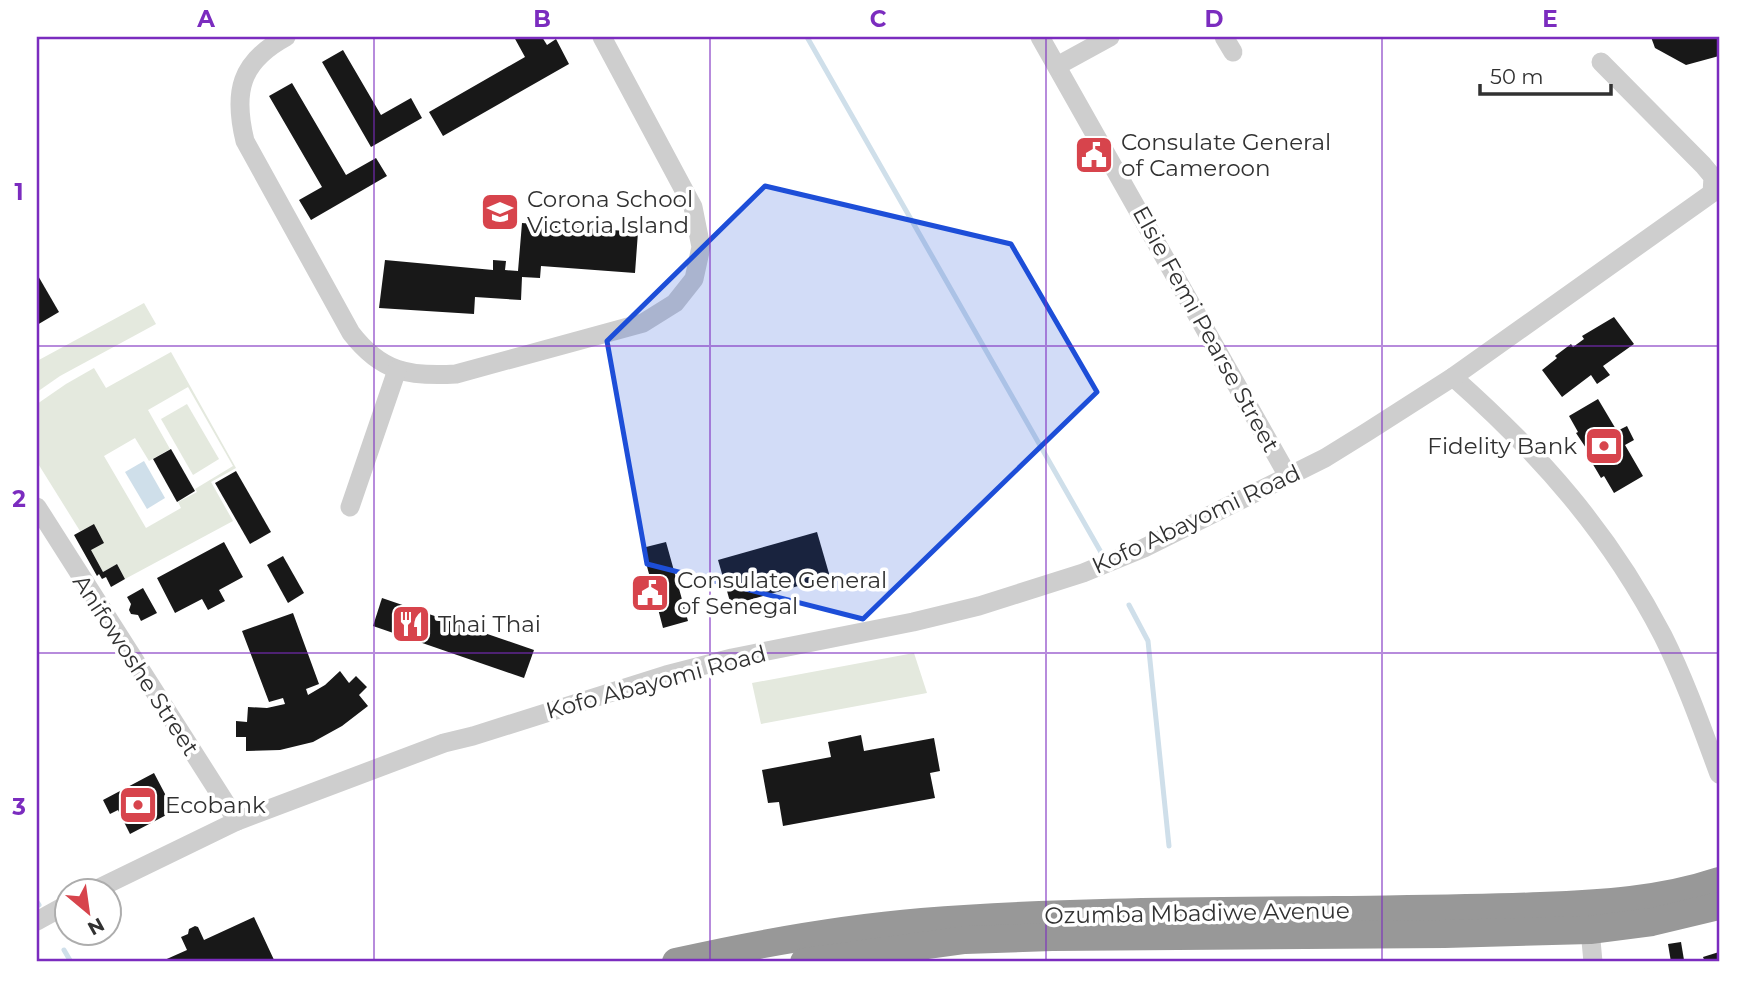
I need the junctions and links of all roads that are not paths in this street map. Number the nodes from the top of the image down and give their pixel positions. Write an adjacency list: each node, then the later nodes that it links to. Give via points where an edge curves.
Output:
1 (286, 37): 7 (street, via 265,48 242,83 239,116 245,141 351,333 364,350)
2 (602, 37): 7 (street, via 694,207 701,247 694,279 675,303 643,323 456,374 416,375)
3 (1040, 37): 6 (street, Elsie Femi Pearse Street)
4 (1110, 37): 6 (street)
5 (1601, 62): 8 (street, Kofo Abayomi Road, via 1703,165 1713,177 1712,193)
6 (1057, 66): 9 (street, Elsie Femi Pearse Street)
7 (397, 370): 10 (street)
8 (1453, 377): 9 (street, Kofo Abayomi Road); 12 (street, via 1550,470 1609,546 1663,637)
9 (1288, 477): 13 (street, Kofo Abayomi Road, via 1083,573 913,622 666,675 444,743)
10 (350, 507)
11 (37, 508): 13 (street, Anifowoshe Street)
12 (1719, 774)
13 (237, 821): 14 (street, Kofo Abayomi Road)
14 (122, 878)
15 (1719, 881): 17 (highway, Ozumba Mbadiwe Avenue)
16 (1719, 906): 17 (highway, Ozumba Mbadiwe Avenue, via 1652,922)
17 (1588, 917): 18 (highway, Ozumba Mbadiwe Avenue, via 1499,908 1203,911 959,920 806,937); 19 (highway, Ozumba Mbadiwe Avenue, via 1445,934 965,940); 20 (street)
18 (676, 962)
19 (804, 962)
20 (1593, 962)

